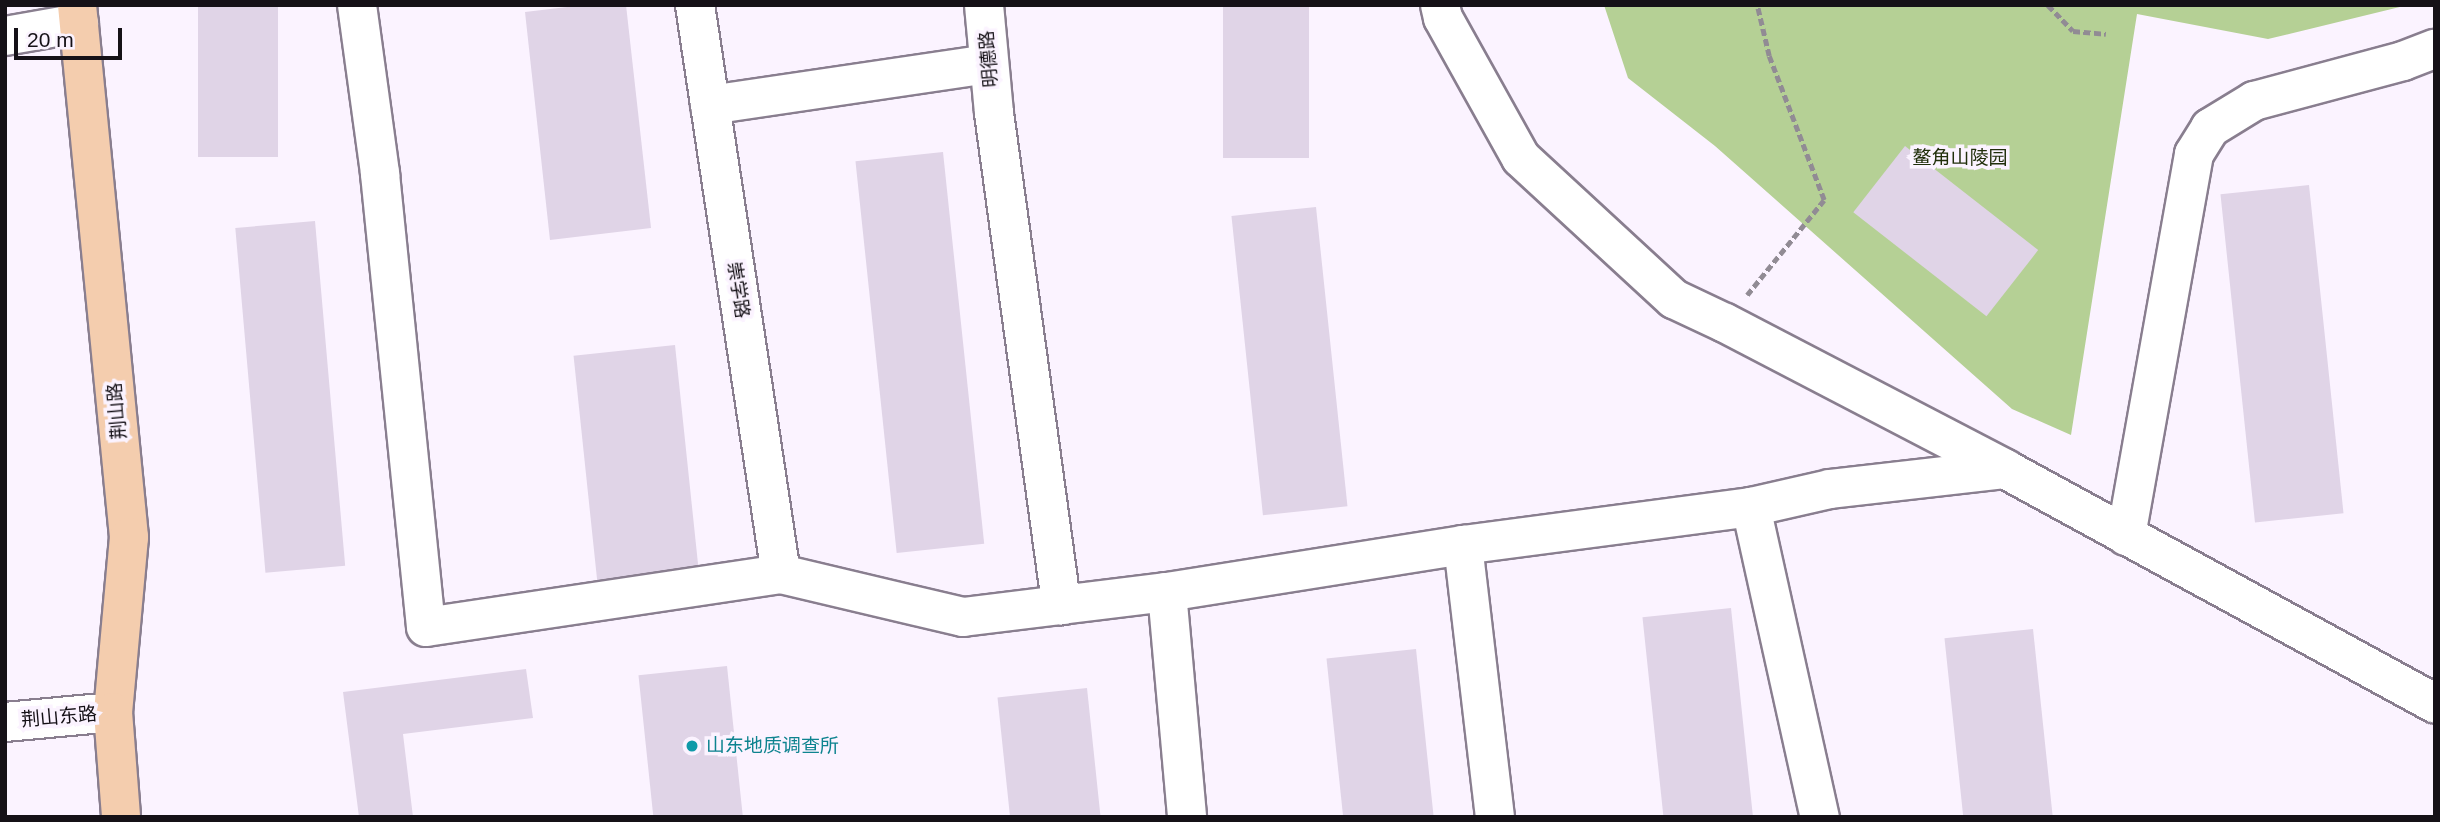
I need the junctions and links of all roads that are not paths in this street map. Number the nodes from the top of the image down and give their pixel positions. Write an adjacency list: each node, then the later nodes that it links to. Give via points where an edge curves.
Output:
1 (357, 5): 14 (street, via 380,174 426,627)
2 (695, 5): 9 (street, 崇学路)
3 (984, 5): 8 (street, 明德路)
4 (1440, 5): 10 (street, via 1521,158 1674,299)
5 (78, 14): 6 (street); 18 (main road, 荆山路, via 129,537)
6 (5, 36)
7 (2435, 49): 12 (street, via 2254,101 2210,128 2194,154)
8 (988, 64): 9 (street); 16 (street, 明德路)
9 (710, 105): 14 (street, 崇学路)
10 (2005, 469): 11 (street, via 1830,489); 12 (street)
11 (1751, 507): 13 (street); 23 (street)
12 (2126, 536): 17 (street)
13 (1463, 545): 15 (street); 22 (street)
14 (781, 574): 16 (street, via 962,617)
15 (1167, 592): 16 (street); 21 (street)
16 (1061, 605)
17 (2435, 704)
18 (113, 712): 19 (street, 荆山东路); 20 (main road, 荆山路)
19 (5, 722)
20 (121, 817)
21 (1187, 817)
22 (1495, 817)
23 (1820, 817)

